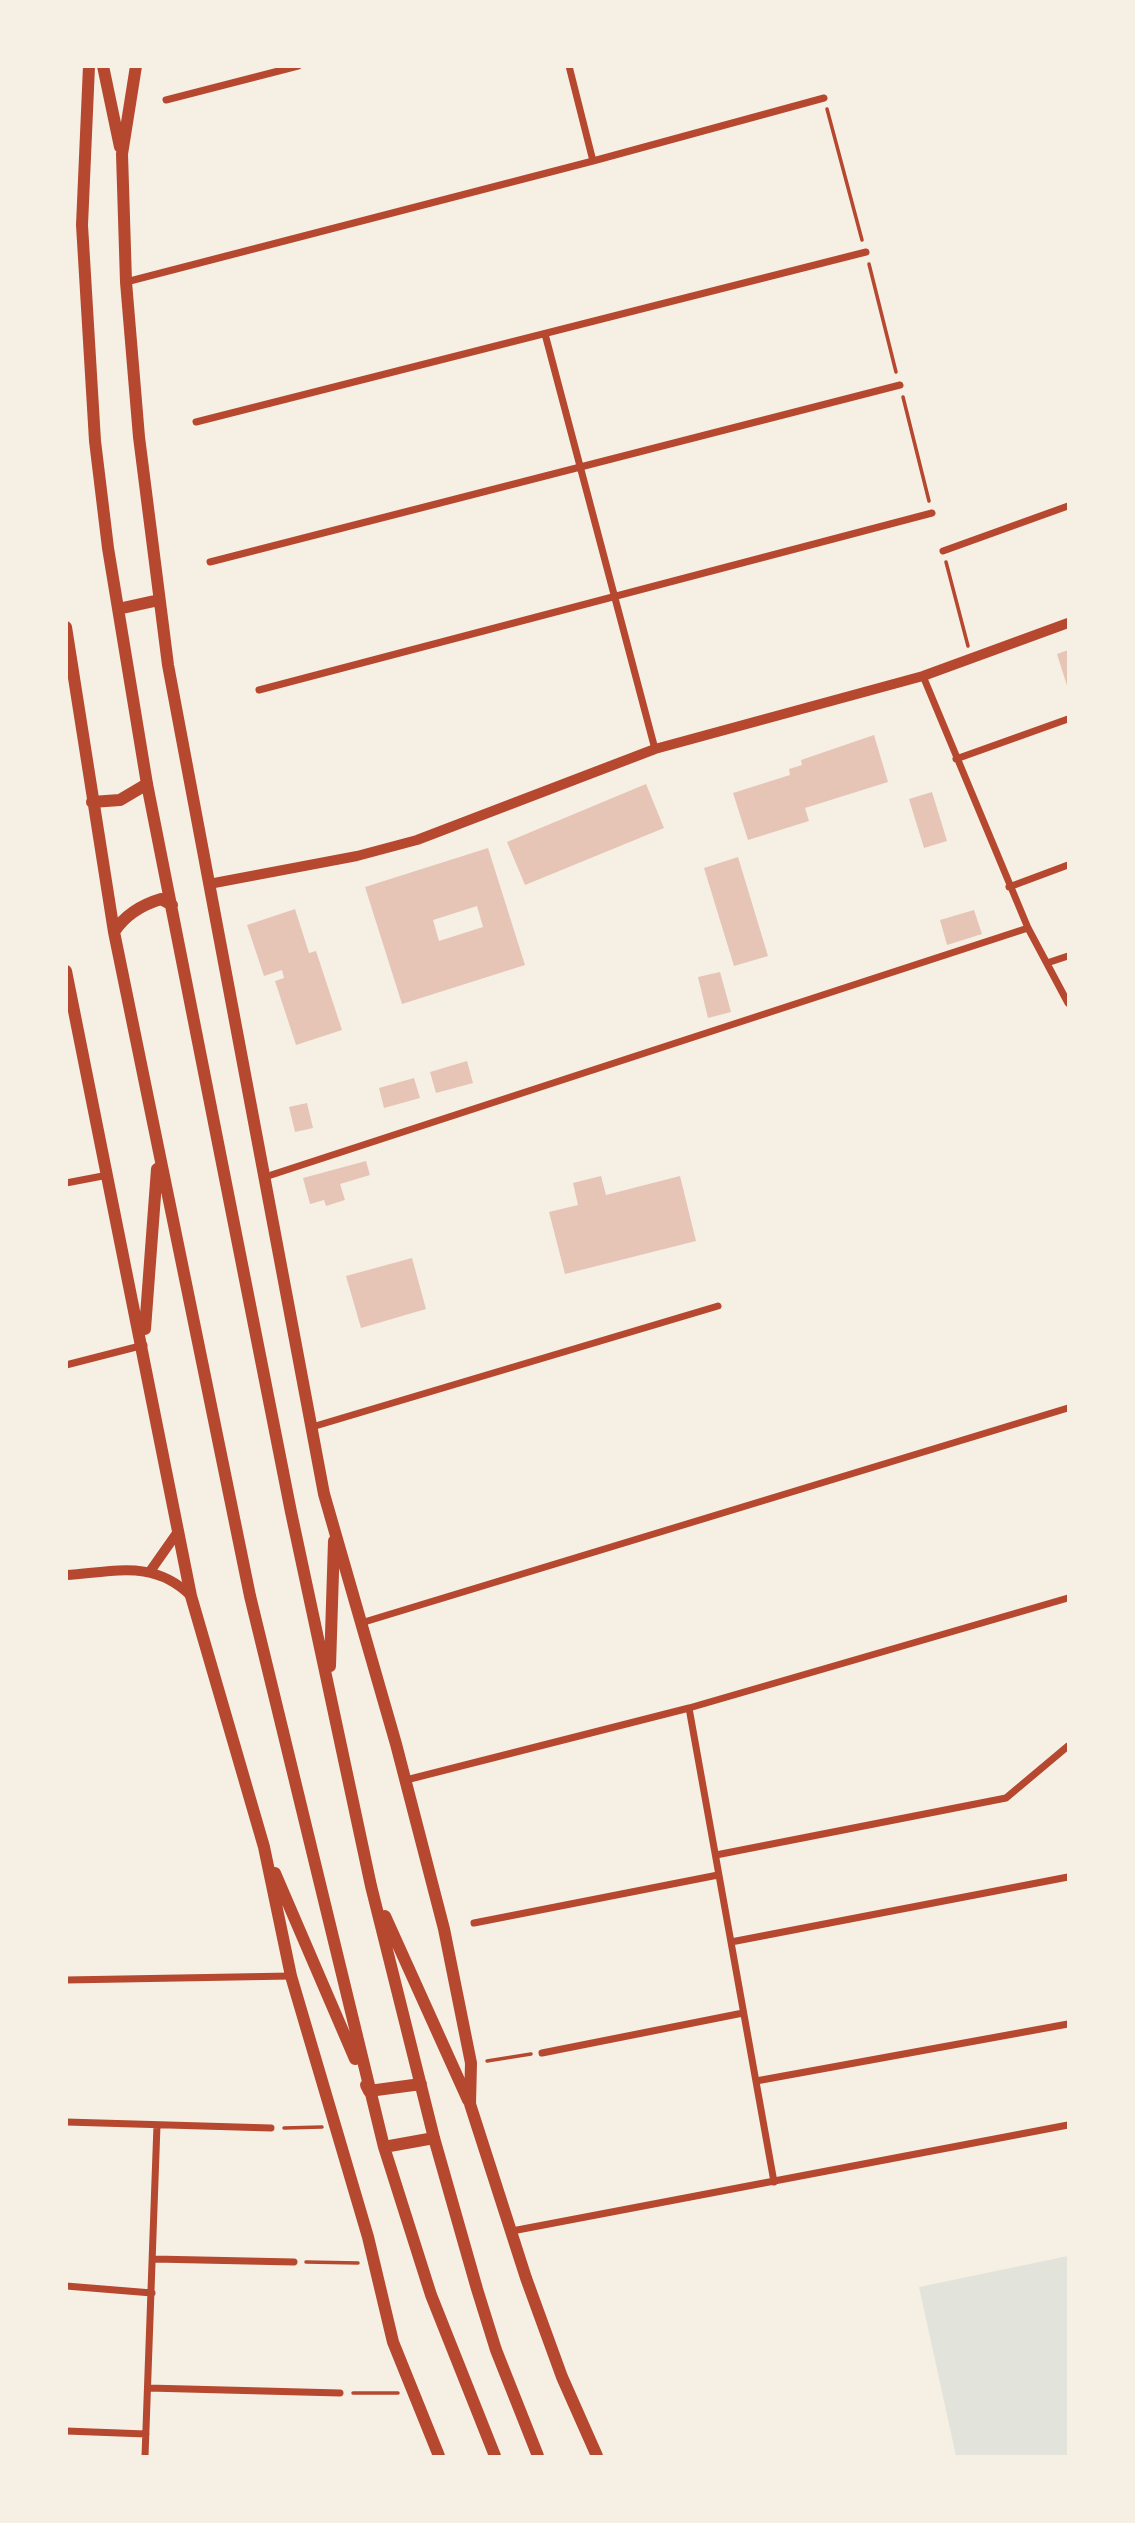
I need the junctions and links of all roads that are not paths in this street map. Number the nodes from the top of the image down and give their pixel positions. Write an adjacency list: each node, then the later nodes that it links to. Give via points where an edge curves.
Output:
1 (89, 66): 22 (main road, via 82,225 88,341 95,441)
2 (103, 66): 8 (main road)
3 (136, 66): 8 (main road)
4 (298, 66): 7 (street)
5 (569, 66): 9 (street)
6 (824, 98): 9 (street)
7 (166, 100)
8 (122, 154): 11 (main road)
9 (593, 161): 11 (street)
10 (866, 252): 12 (street)
11 (126, 282): 21 (main road)
12 (545, 334): 14 (street); 15 (street)
13 (900, 385): 15 (street)
14 (196, 422)
15 (581, 468): 19 (street); 20 (street)
16 (1069, 506): 18 (street)
17 (932, 513): 20 (street)
18 (943, 551)
19 (210, 562)
20 (615, 597): 26 (street); 28 (street)
21 (159, 600): 22 (main road); 33 (main road)
22 (118, 609): 30 (main road)
23 (1069, 623): 25 (street)
24 (66, 627): 31 (main road)
25 (923, 676): 28 (street); 29 (street)
26 (259, 690)
27 (1069, 719): 29 (street)
28 (655, 749): 33 (street, via 418,840)
29 (956, 760): 34 (street)
30 (147, 784): 31 (main road, via 120,800); 35 (main road)
31 (92, 803): 37 (main road)
32 (1069, 866): 34 (street)
33 (209, 884): 45 (main road)
34 (1009, 887): 36 (street)
35 (172, 905): 37 (main road, via 161,899 148,902 124,917); 59 (main road)
36 (1028, 928): 39 (street); 45 (street)
37 (114, 932): 43 (main road)
38 (1069, 956): 39 (street)
39 (1047, 963): 41 (street)
40 (66, 971): 42 (main road)
41 (1069, 1003)
42 (71, 1012): 44 (main road)
43 (158, 1155): 48 (main road); 77 (main road, via 250,1596)
44 (108, 1175): 46 (street); 48 (main road)
45 (265, 1177): 51 (main road)
46 (66, 1183)
47 (718, 1306): 51 (street)
48 (144, 1345): 49 (street); 53 (main road)
49 (66, 1364)
50 (1069, 1408): 58 (street)
51 (312, 1427): 52 (main road)
52 (334, 1530): 58 (main road); 59 (main road)
53 (177, 1533): 54 (street); 56 (main road)
54 (151, 1570): 55 (street); 56 (street, via 178,1582)
55 (66, 1575)
56 (191, 1596): 63 (main road)
57 (1069, 1598): 60 (street)
58 (361, 1623): 62 (main road)
59 (329, 1684): 67 (main road)
60 (689, 1708): 62 (street); 64 (street)
61 (1069, 1746): 64 (street, via 1006,1798)
62 (406, 1780): 78 (main road, via 444,1929 471,2063)
63 (264, 1847): 70 (main road); 77 (main road)
64 (716, 1855): 65 (street)
65 (718, 1875): 68 (street); 69 (street)
66 (1069, 1877): 69 (street)
67 (371, 1886): 76 (main road); 78 (main road)
68 (474, 1923)
69 (731, 1942): 72 (street)
70 (291, 1976): 71 (street); 96 (main road, via 393,2342)
71 (66, 1980)
72 (743, 2013): 74 (street); 75 (street)
73 (1069, 2024): 75 (street)
74 (542, 2053)
75 (756, 2081): 85 (street)
76 (421, 2084): 77 (main road); 83 (main road)
77 (369, 2091): 84 (main road)
78 (470, 2104): 86 (main road)
79 (66, 2122): 80 (street)
80 (157, 2125): 82 (street); 87 (street)
81 (1069, 2125): 85 (street)
82 (271, 2129)
83 (434, 2138): 84 (main road); 98 (main road, via 496,2350)
84 (384, 2147): 97 (main road, via 431,2295)
85 (774, 2182): 86 (street)
86 (512, 2231): 99 (main road, via 562,2377)
87 (154, 2259): 88 (street); 90 (street)
88 (294, 2262)
89 (66, 2286): 90 (street)
90 (152, 2292): 91 (street)
91 (148, 2388): 92 (street); 94 (street)
92 (340, 2393)
93 (66, 2431): 94 (street)
94 (146, 2434): 95 (street)
95 (145, 2456)
96 (439, 2456)
97 (495, 2456)
98 (538, 2456)
99 (597, 2456)

